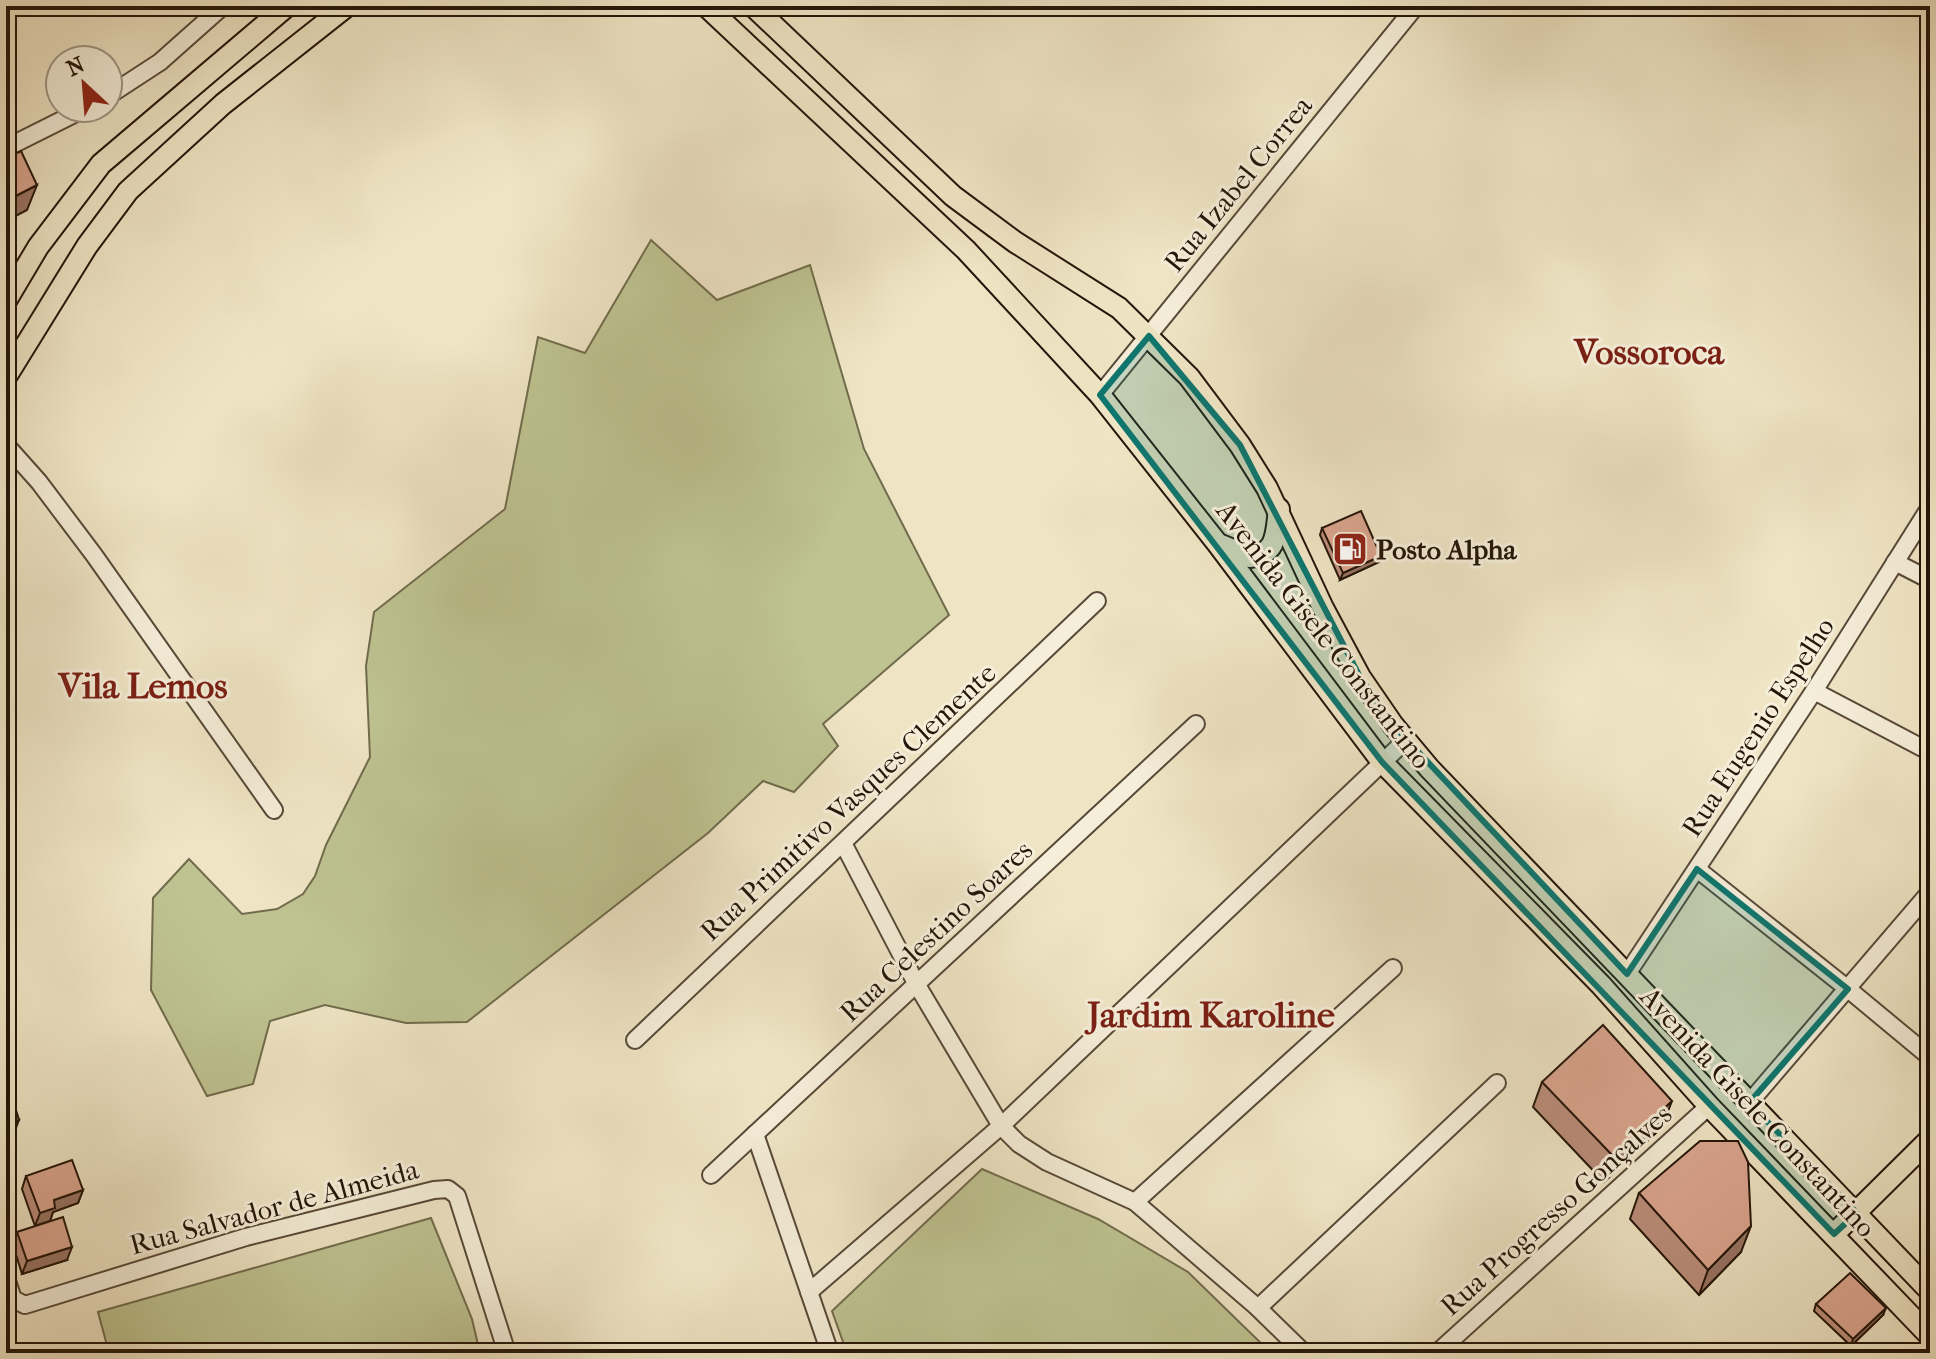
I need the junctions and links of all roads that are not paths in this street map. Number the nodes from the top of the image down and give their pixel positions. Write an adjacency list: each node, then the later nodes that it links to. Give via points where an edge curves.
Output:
1 (223, 6): 7 (street, via 160,62)
2 (287, 6): 10 (main road, via 101,164 38,247)
3 (347, 6): 12 (main road, via 223,104 128,191 87,246)
4 (706, 6): 13 (main road, Avenida Gisele Constantino, via 966,250)
5 (753, 6): 11 (main road, Avenida Gisele Constantino, via 953,196 1119,308)
6 (1416, 6): 11 (street, Rua Izabel Correa)
7 (124, 86)
8 (54, 124): 9 (street)
9 (6, 148)
10 (6, 301)
11 (1149, 336): 13 (street, Rua Izabel Correa); 16 (main road, Avenida Gisele Constantino, via 1189,377)
12 (6, 377)
13 (1100, 395): 17 (main road, Avenida Gisele Constantino)
14 (6, 445): 26 (street, via 94,555)
15 (1930, 507): 18 (street, Rua Eugenio Espelho)
16 (1279, 509): 17 (main road, via 1270,549 1250,557); 23 (main road, Avenida Gisele Constantino, via 1360,677)
17 (1217, 543): 25 (main road, Avenida Gisele Constantino)
18 (1895, 562): 19 (street); 21 (street, Rua Eugenio Espelho)
19 (1930, 580)
20 (1097, 601): 27 (street, Rua Primitivo Vasques Clemente)
21 (1814, 691): 24 (street); 28 (street, Rua Eugenio Espelho)
22 (1196, 724): 32 (street, Rua Celestino Soares)
23 (1406, 740): 25 (street); 31 (main road, Avenida Gisele Constantino)
24 (1930, 752)
25 (1382, 762): 38 (main road, Avenida Gisele Constantino, via 1601,985); 39 (street)
26 (274, 810)
27 (843, 843): 32 (street); 34 (street, Rua Primitivo Vasques Clemente)
28 (1697, 869): 31 (street, Rua Eugenio Espelho); 33 (street)
29 (1930, 892): 33 (street)
30 (1393, 968): 43 (street)
31 (1627, 974): 37 (main road, Avenida Gisele Constantino)
32 (917, 985): 39 (street); 40 (street, Rua Celestino Soares)
33 (1848, 989): 35 (street); 37 (street)
34 (635, 1040)
35 (1930, 1057)
36 (1497, 1083): 49 (street)
37 (1749, 1103): 44 (main road, Avenida Gisele Constantino)
38 (1709, 1106): 45 (main road, Avenida Gisele Constantino); 54 (street, Rua Progresso Gonçalves)
39 (1001, 1126): 43 (street, via 1047,1162); 48 (street)
40 (755, 1134): 42 (street, Rua Celestino Soares); 48 (street)
41 (1930, 1139): 44 (main road)
42 (711, 1175)
43 (1135, 1202): 49 (street)
44 (1857, 1213): 45 (main road); 47 (main road, Avenida Gisele Constantino)
45 (1834, 1234): 50 (main road, Avenida Gisele Constantino)
46 (6, 1278): 51 (street, Rua Salvador de Almeida, via 13,1299 25,1305 246,1237 448,1189 457,1196)
47 (1930, 1291)
48 (809, 1292): 52 (street)
49 (1258, 1308): 53 (street)
50 (1930, 1336)
51 (507, 1353)
52 (830, 1353)
53 (1304, 1353)
54 (1437, 1353)

